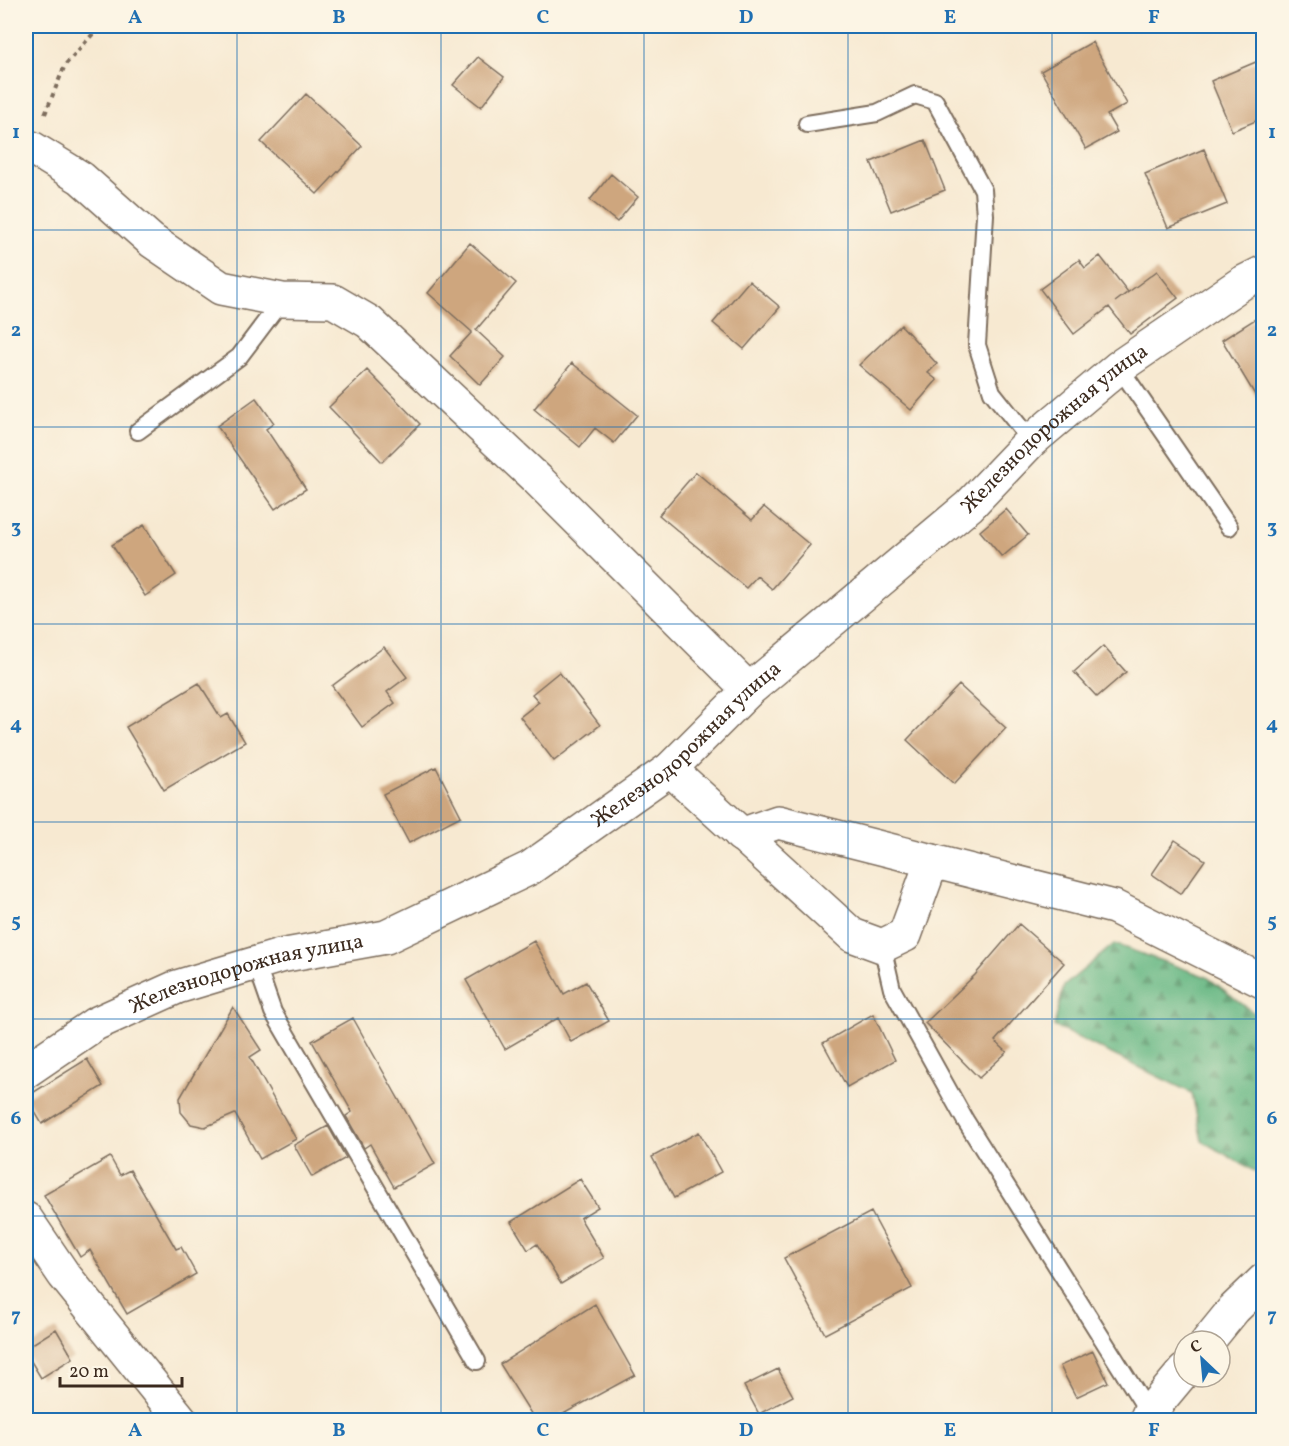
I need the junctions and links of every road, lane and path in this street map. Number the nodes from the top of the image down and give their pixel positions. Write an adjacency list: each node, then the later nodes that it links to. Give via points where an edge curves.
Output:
1 (100, 26): 3 (path, via 65,65)
2 (807, 124): 8 (lane, via 877,113 915,95 935,101 983,190 976,345 992,392)
3 (29, 148): 5 (street, via 81,178 152,241 221,288)
4 (1263, 272): 6 (street, Железнодорожная улица)
5 (282, 300): 7 (lane, via 239,357); 10 (street, via 333,301 369,322 538,480)
6 (1119, 367): 8 (street, Железнодорожная улица); 9 (lane)
7 (138, 431)
8 (1031, 441): 10 (street, Железнодорожная улица, via 969,506)
9 (1229, 527)
10 (749, 690): 11 (street, Железнодорожная улица)
11 (670, 769): 12 (street); 15 (street, Железнодорожная улица, via 530,868 386,937)
12 (741, 835): 13 (street, via 778,822); 14 (street, via 852,935)
13 (932, 861): 14 (street, via 904,935); 16 (street, via 1114,907)
14 (882, 946): 23 (lane, via 892,988 965,1120)
15 (256, 963): 17 (street, Железнодорожная улица, via 177,987 95,1024); 21 (lane, via 273,1012)
16 (1263, 982)
17 (26, 1071)
18 (26, 1219): 24 (street, via 64,1275)
19 (1263, 1280): 20 (street)
20 (1218, 1329)
21 (477, 1361)
22 (1172, 1386): 23 (street)
23 (1148, 1417)
24 (181, 1420)

